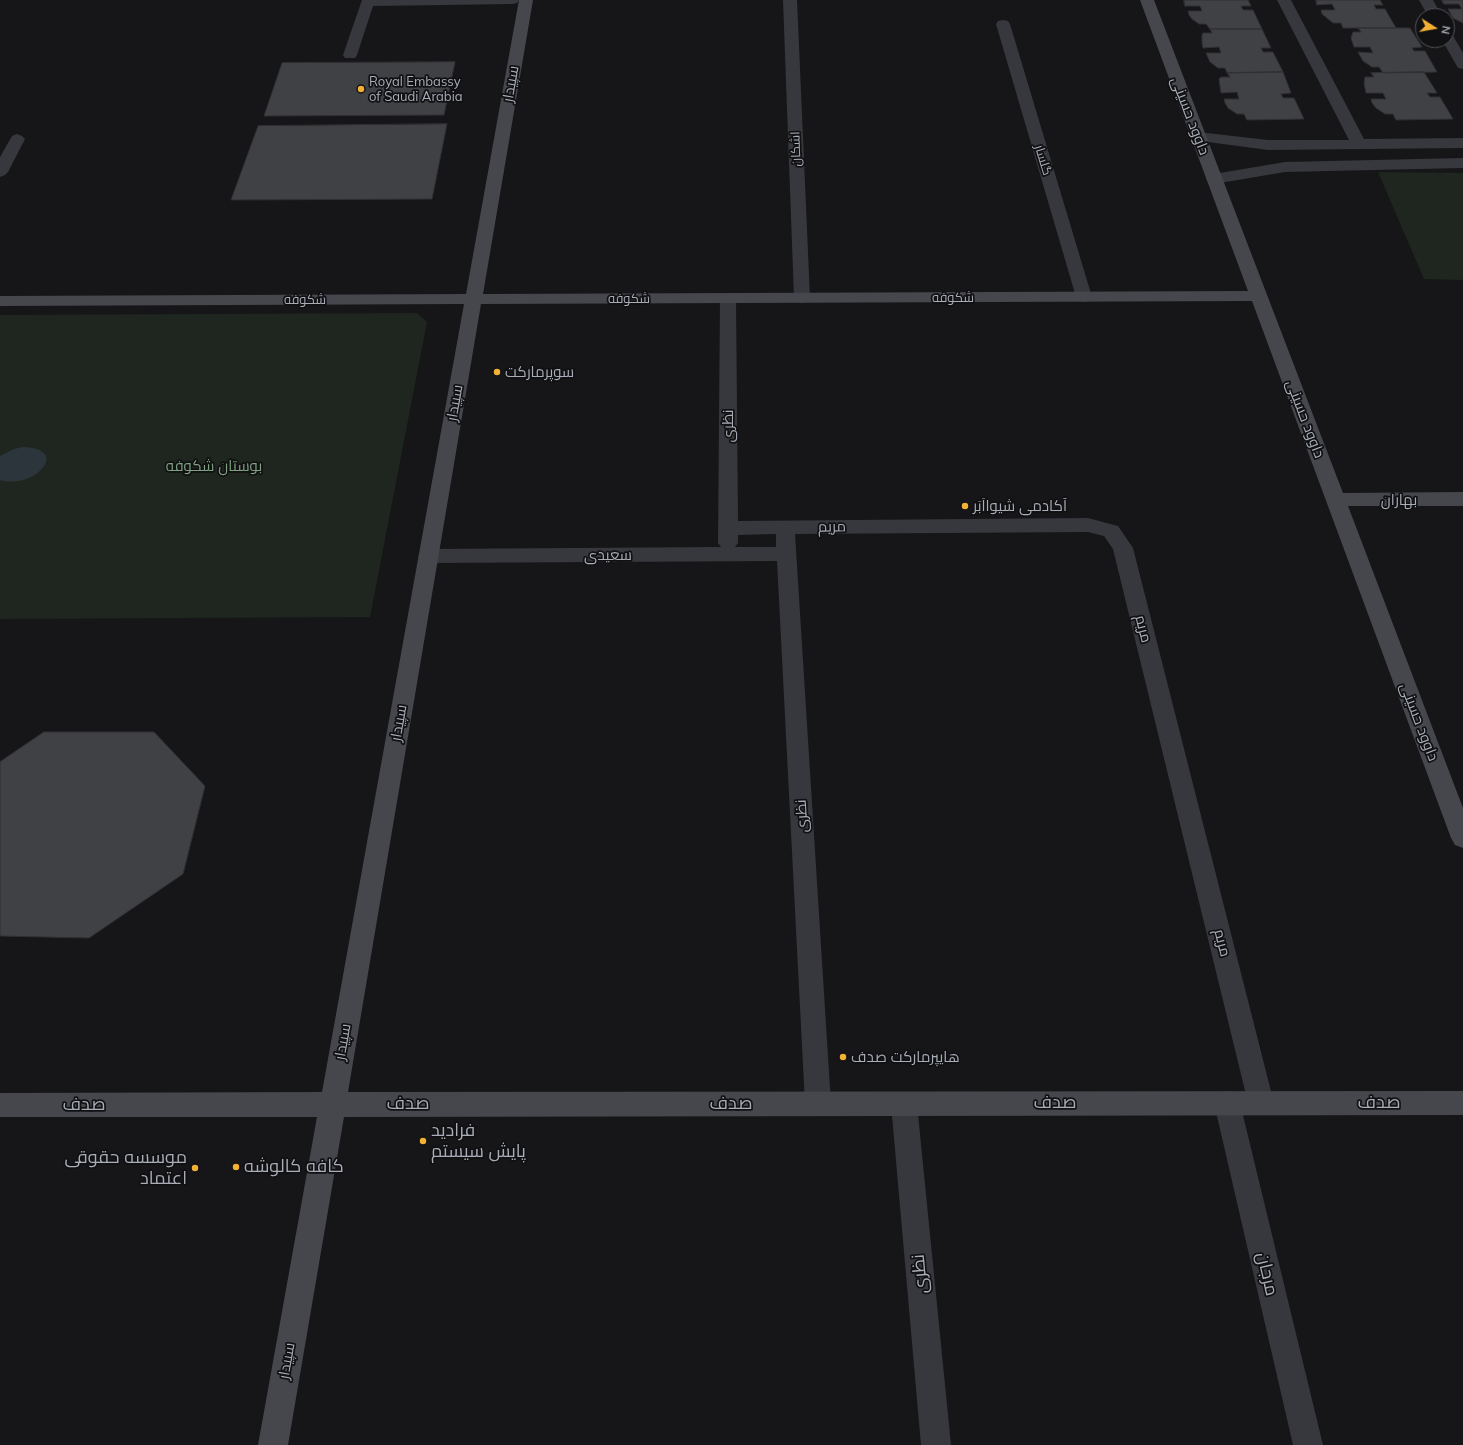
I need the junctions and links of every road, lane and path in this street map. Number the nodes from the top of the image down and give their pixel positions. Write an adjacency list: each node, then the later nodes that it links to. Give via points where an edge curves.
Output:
1 (512, 0): 8 (street, via 367,2)
2 (526, 0): 21 (street, سپیدار)
3 (790, 0): 20 (street, اشکان)
4 (1146, 0): 10 (street, داوود حسینی)
5 (1284, 0): 13 (street)
6 (1003, 24): 18 (street, گلسار)
7 (1455, 46): 9 (street)
8 (350, 55)
9 (1463, 65)
10 (1198, 137): 13 (street, via 1268,145); 16 (street, داوود حسینی)
11 (17, 139): 15 (street)
12 (1463, 143): 13 (street)
13 (1358, 144)
14 (1463, 163): 16 (street, via 1285,167)
15 (0, 172)
16 (1214, 179): 17 (street, داوود حسینی)
17 (1258, 296): 18 (street, شکوفه); 23 (street, داوود حسینی)
18 (1084, 297): 20 (street, شکوفه)
19 (728, 298): 20 (street, شکوفه); 21 (street, شکوفه); 26 (street, نظری)
20 (802, 298)
21 (473, 299): 22 (street, شکوفه); 29 (street, سپیدار)
22 (0, 301)
23 (1335, 500): 24 (street, بهاران); 30 (street, داوود حسینی)
24 (1463, 500)
25 (785, 527): 26 (street, مریم); 28 (street, نظری); 32 (street, مریم, via 1088,525 1111,531 1123,548)
26 (728, 528): 27 (street, نظری)
27 (728, 554): 28 (street, سعیدی); 29 (street, سعیدی)
28 (787, 554): 35 (street, نظری)
29 (428, 556): 34 (street, سپیدار)
30 (1463, 838)
31 (1227, 1103): 32 (street, صدف); 36 (street, صدف); 40 (street, مرجان)
32 (1261, 1103): 33 (street, صدف)
33 (1463, 1103)
34 (332, 1104): 35 (street, صدف); 37 (street, صدف); 38 (street, سپیدار)
35 (818, 1104): 36 (street, صدف)
36 (904, 1104): 39 (street, نظری)
37 (0, 1105)
38 (273, 1445)
39 (936, 1445)
40 (1308, 1445)

